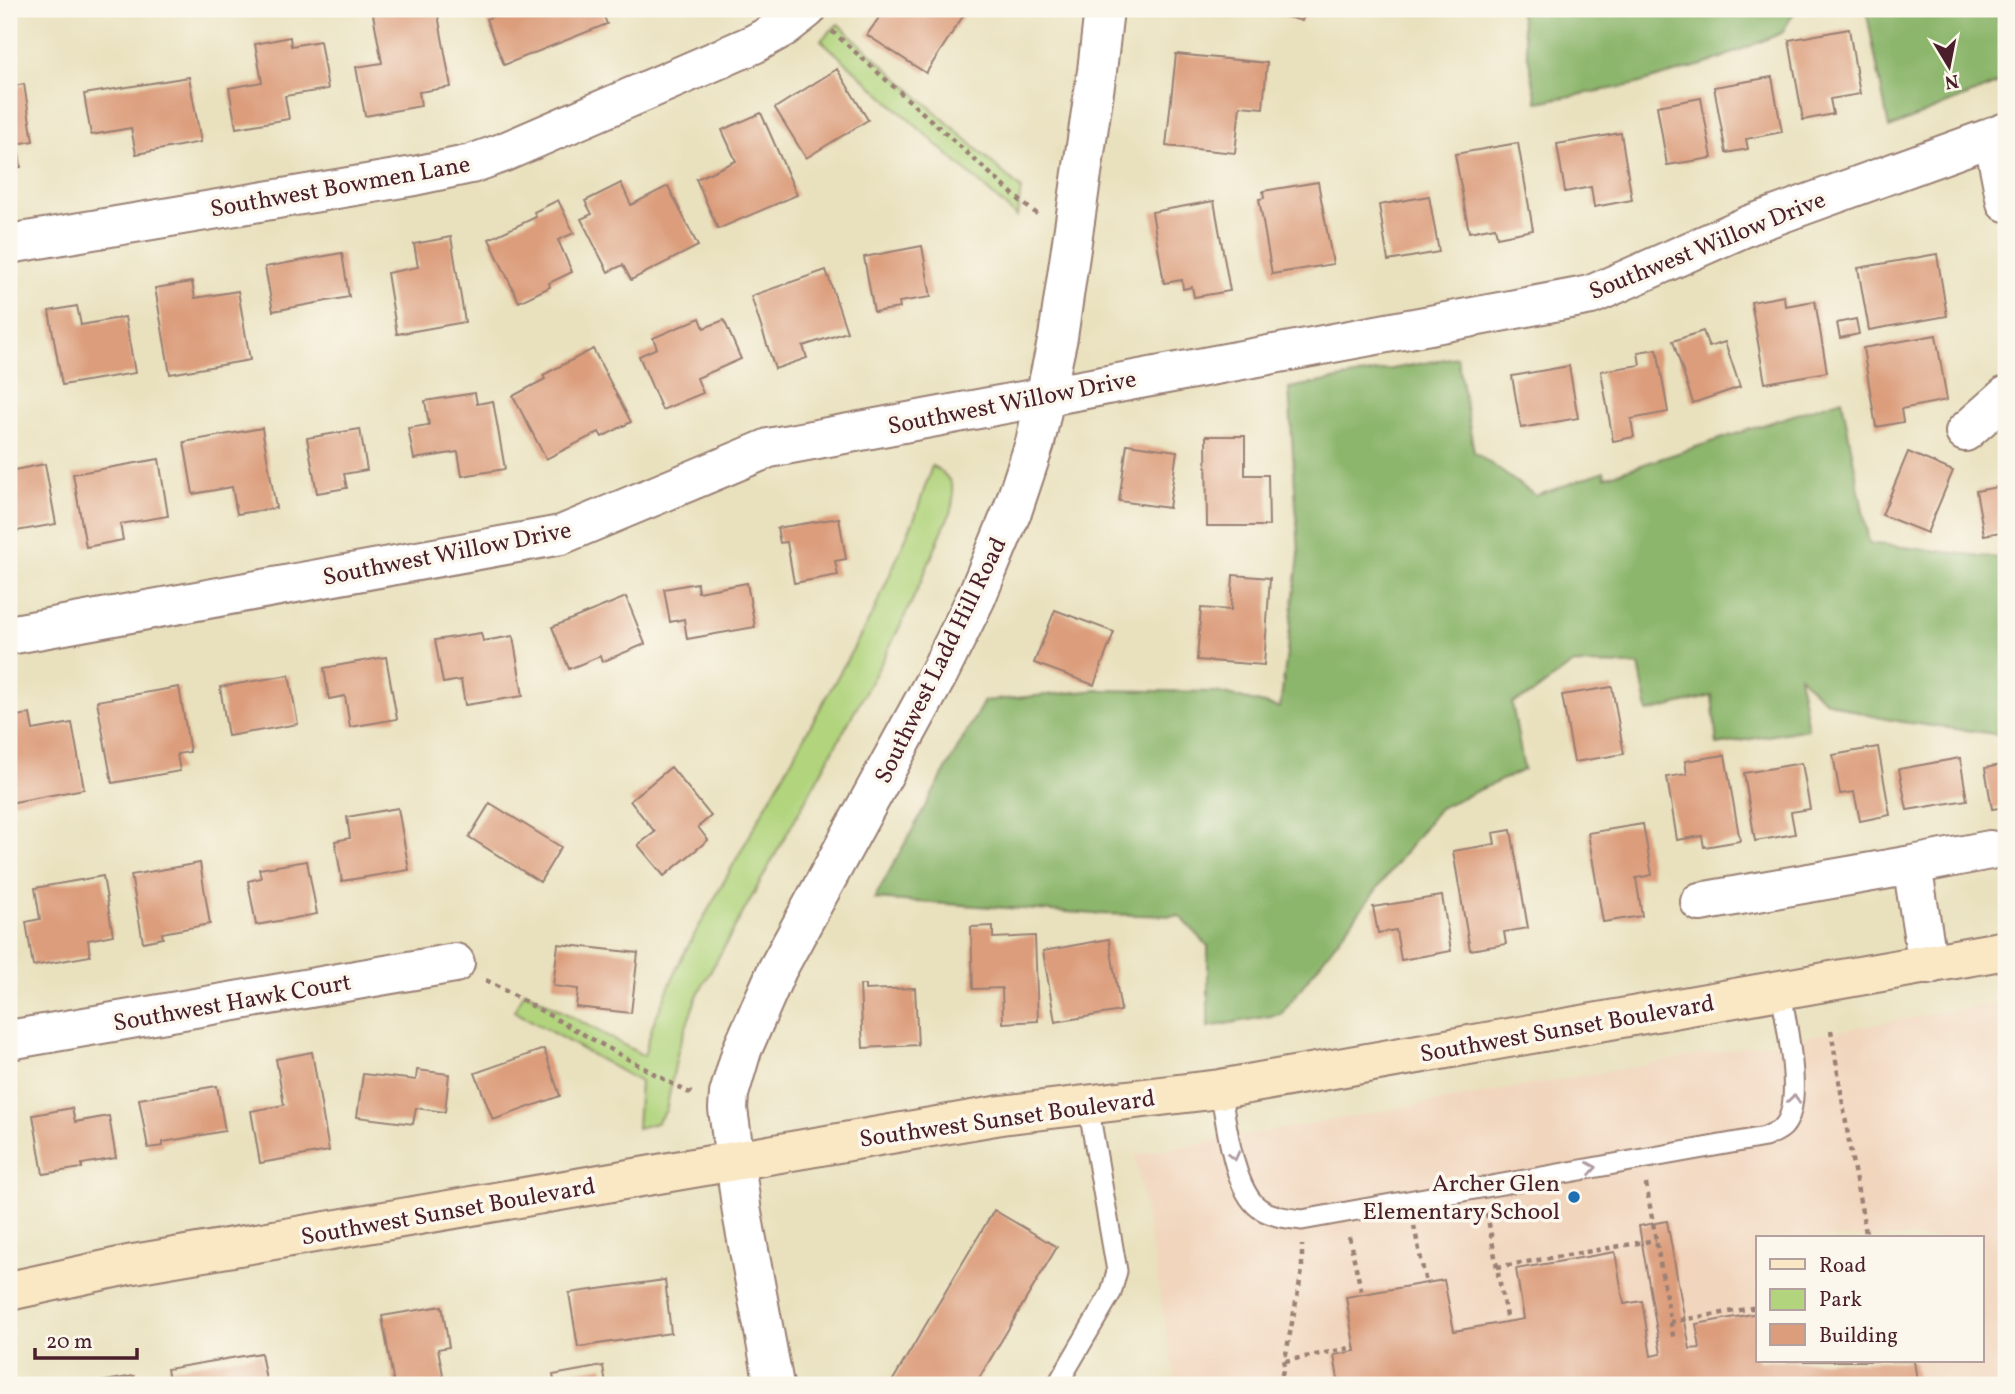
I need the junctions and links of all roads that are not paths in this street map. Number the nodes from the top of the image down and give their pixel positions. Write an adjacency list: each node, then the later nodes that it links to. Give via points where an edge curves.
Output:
1 (1104, 9): 6 (street, Southwest Ladd Hill Road)
2 (816, 16): 5 (street, Southwest Bowmen Lane, via 471,164)
3 (2000, 134): 4 (street); 6 (street, Southwest Willow Drive, via 1752,224 1591,295)
4 (2006, 202)
5 (9, 244)
6 (1047, 395): 9 (street, Southwest Willow Drive, via 769,448 561,535); 20 (street, Southwest Ladd Hill Road, via 1013,509 975,598 754,1019 729,1094)
7 (2006, 396): 8 (street)
8 (1965, 432)
9 (9, 635)
10 (1990, 850): 11 (street)
11 (1912, 865): 12 (street); 15 (street)
12 (1700, 902)
13 (2006, 950): 15 (main road, Southwest Sunset Boulevard)
14 (455, 963): 17 (street, Southwest Hawk Court)
15 (1928, 965): 16 (main road, Southwest Sunset Boulevard)
16 (1781, 990): 18 (main road, Southwest Sunset Boulevard); 18 (lane, one-way to 16, via 1247,1196 1279,1218 1302,1220 1343,1213 1765,1137 1783,1127 1792,1112 1796,1086)
17 (9, 1040)
18 (1220, 1089): 19 (main road, Southwest Sunset Boulevard)
19 (1088, 1105): 20 (main road, Southwest Sunset Boulevard, via 1001,1115); 23 (lane, via 1117,1271 1111,1293)
20 (734, 1161): 21 (main road, Southwest Sunset Boulevard, via 128,1265); 22 (street, Southwest Ladd Hill Road)
21 (9, 1291)
22 (774, 1385)
23 (1056, 1385)

